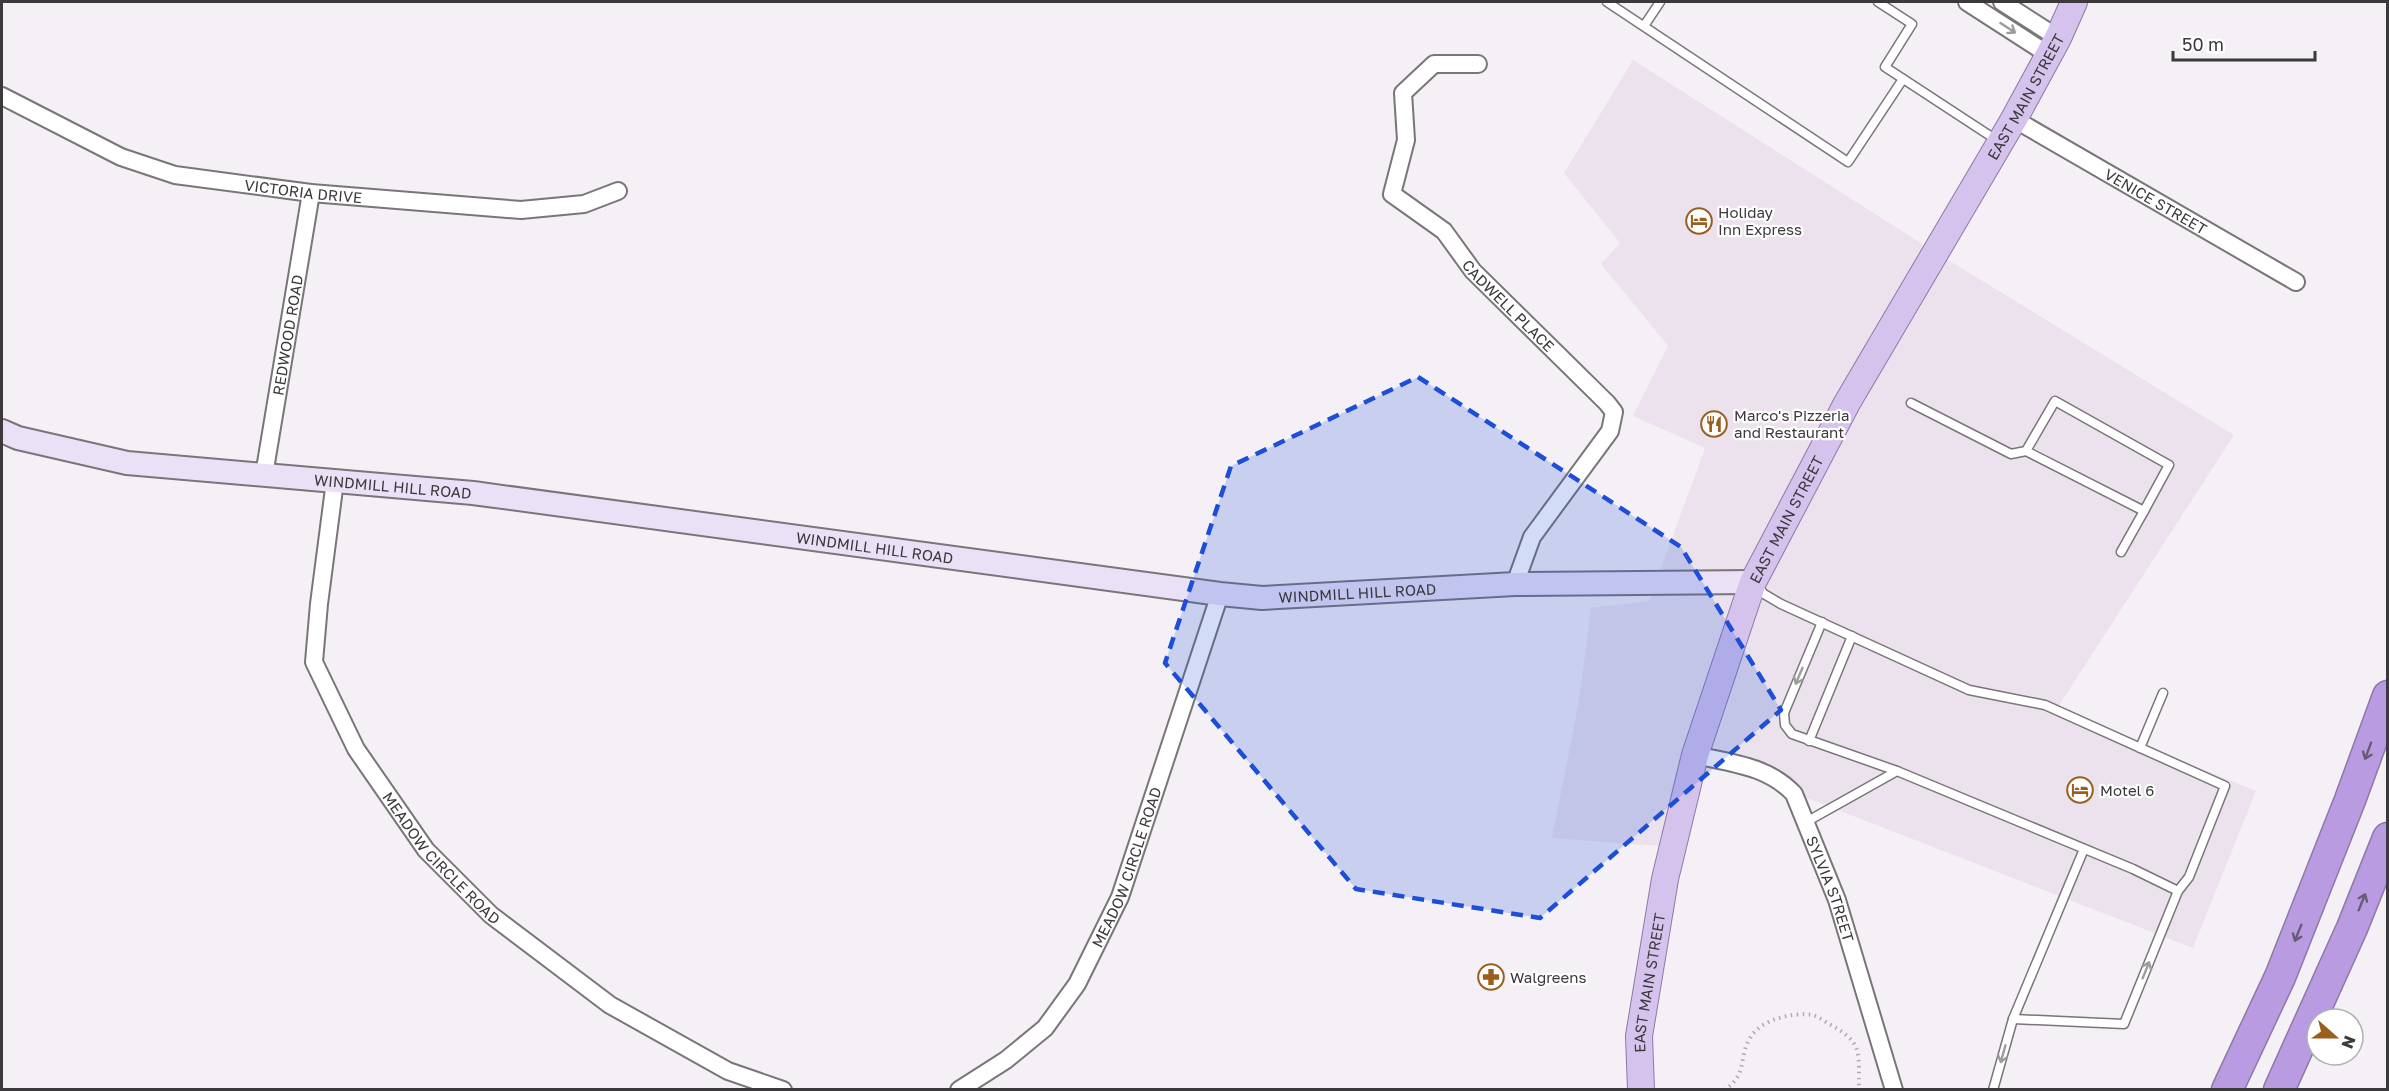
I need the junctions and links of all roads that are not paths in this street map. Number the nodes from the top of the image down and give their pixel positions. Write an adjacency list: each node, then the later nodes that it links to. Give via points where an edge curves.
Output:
1 (1607, 2): 7 (lane)
2 (1660, 2): 7 (lane)
3 (1878, 2): 10 (lane, via 1912,24 1885,67)
4 (1967, 2): 8 (street, one-way to 8)
5 (2002, 2): 8 (street)
6 (2074, 2): 8 (main road, EAST MAIN STREET)
7 (1644, 26): 10 (lane, via 1848,162)
8 (2053, 46): 12 (main road, EAST MAIN STREET)
9 (1478, 64): 25 (street, CADWELL PLACE, via 1434,64 1403,93 1406,140 1392,194 1444,231 1473,271 1614,412 1610,431 1532,537)
10 (1902, 79): 13 (lane)
11 (2, 96): 15 (street, VICTORIA DRIVE, via 121,157 175,175)
12 (2014, 119): 13 (main road, EAST MAIN STREET); 16 (street, VENICE STREET)
13 (2001, 142): 24 (main road, EAST MAIN STREET, via 1847,403)
14 (618, 191): 15 (street, VICTORIA DRIVE, via 584,204 521,210)
15 (311, 193): 20 (street, REDWOOD ROAD)
16 (2296, 282)
17 (1911, 403): 19 (lane, via 2011,454)
18 (2, 431): 20 (street, WINDMILL HILL ROAD, via 127,464)
19 (2026, 451): 22 (lane); 22 (lane, via 2055,401 2169,465)
20 (264, 475): 21 (street, WINDMILL HILL ROAD)
21 (334, 481): 26 (street, WINDMILL HILL ROAD, via 473,493); 40 (street, MEADOW CIRCLE ROAD, via 314,662 356,749 426,850 491,915 609,1005 728,1071)
22 (2144, 511): 23 (lane)
23 (2121, 552)
24 (1753, 582): 25 (street, WINDMILL HILL ROAD); 27 (lane, via 1781,604); 33 (main road, EAST MAIN STREET)
25 (1515, 584): 26 (street, WINDMILL HILL ROAD, via 1262,598)
26 (1220, 594): 41 (street, MEADOW CIRCLE ROAD, via 1120,897 1077,984 1045,1028 1006,1060)
27 (1822, 622): 28 (lane); 31 (lane, one-way to 31, via 1784,713 1785,725 1792,734)
28 (1852, 636): 31 (lane); 32 (lane, via 1969,690 2045,705)
29 (2163, 693): 32 (lane)
30 (2388, 696): 45 (highway, one-way to 45, via 2280,977)
31 (1809, 741): 34 (lane)
32 (2140, 748): 38 (lane, via 2225,786 2189,877)
33 (1695, 755): 35 (street, SYLVIA STREET, via 1776,777 1794,794); 42 (main road, EAST MAIN STREET, via 1665,879 1648,975 1639,1036)
34 (1897, 771): 35 (lane); 37 (lane)
35 (1806, 822): 43 (street, SYLVIA STREET, via 1837,900)
36 (2388, 838): 46 (highway, one-way to 36)
37 (2084, 849): 38 (lane); 39 (lane)
38 (2178, 891): 39 (lane, one-way to 38, via 2124,1024)
39 (2013, 1019): 44 (lane, one-way to 44)
40 (783, 1089)
41 (959, 1089)
42 (1641, 1089)
43 (1894, 1089)
44 (1993, 1089)
45 (2227, 1089)
46 (2279, 1089)

